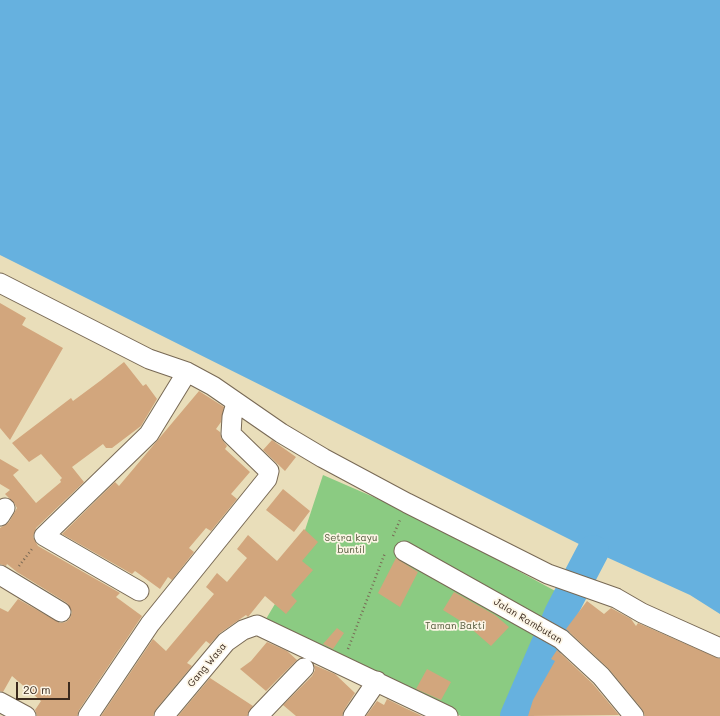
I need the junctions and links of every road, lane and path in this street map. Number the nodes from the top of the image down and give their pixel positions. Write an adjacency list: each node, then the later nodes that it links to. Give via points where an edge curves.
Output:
1 (1, 286): 2 (street, via 149,359)
2 (187, 372): 3 (street); 7 (street, via 148,434 44,536)
3 (236, 403): 4 (street, via 323,458); 16 (street, via 231,434 269,471 267,479 150,624)
4 (407, 503): 5 (path); 9 (street, via 548,574 616,598 642,613)
5 (394, 546): 10 (path); 20 (street, Jalan Rambutan, via 561,639 601,676)
6 (0, 575): 8 (street)
7 (139, 591)
8 (61, 612)
9 (720, 648)
10 (342, 665): 12 (street); 17 (street, Gang Wasa, via 257,625 242,630 226,642)
11 (304, 668): 18 (street)
12 (377, 681): 14 (street); 19 (street)
13 (0, 702): 15 (street)
14 (439, 714)
15 (26, 716)
16 (88, 716)
17 (164, 716)
18 (258, 716)
19 (353, 716)
20 (634, 716)

